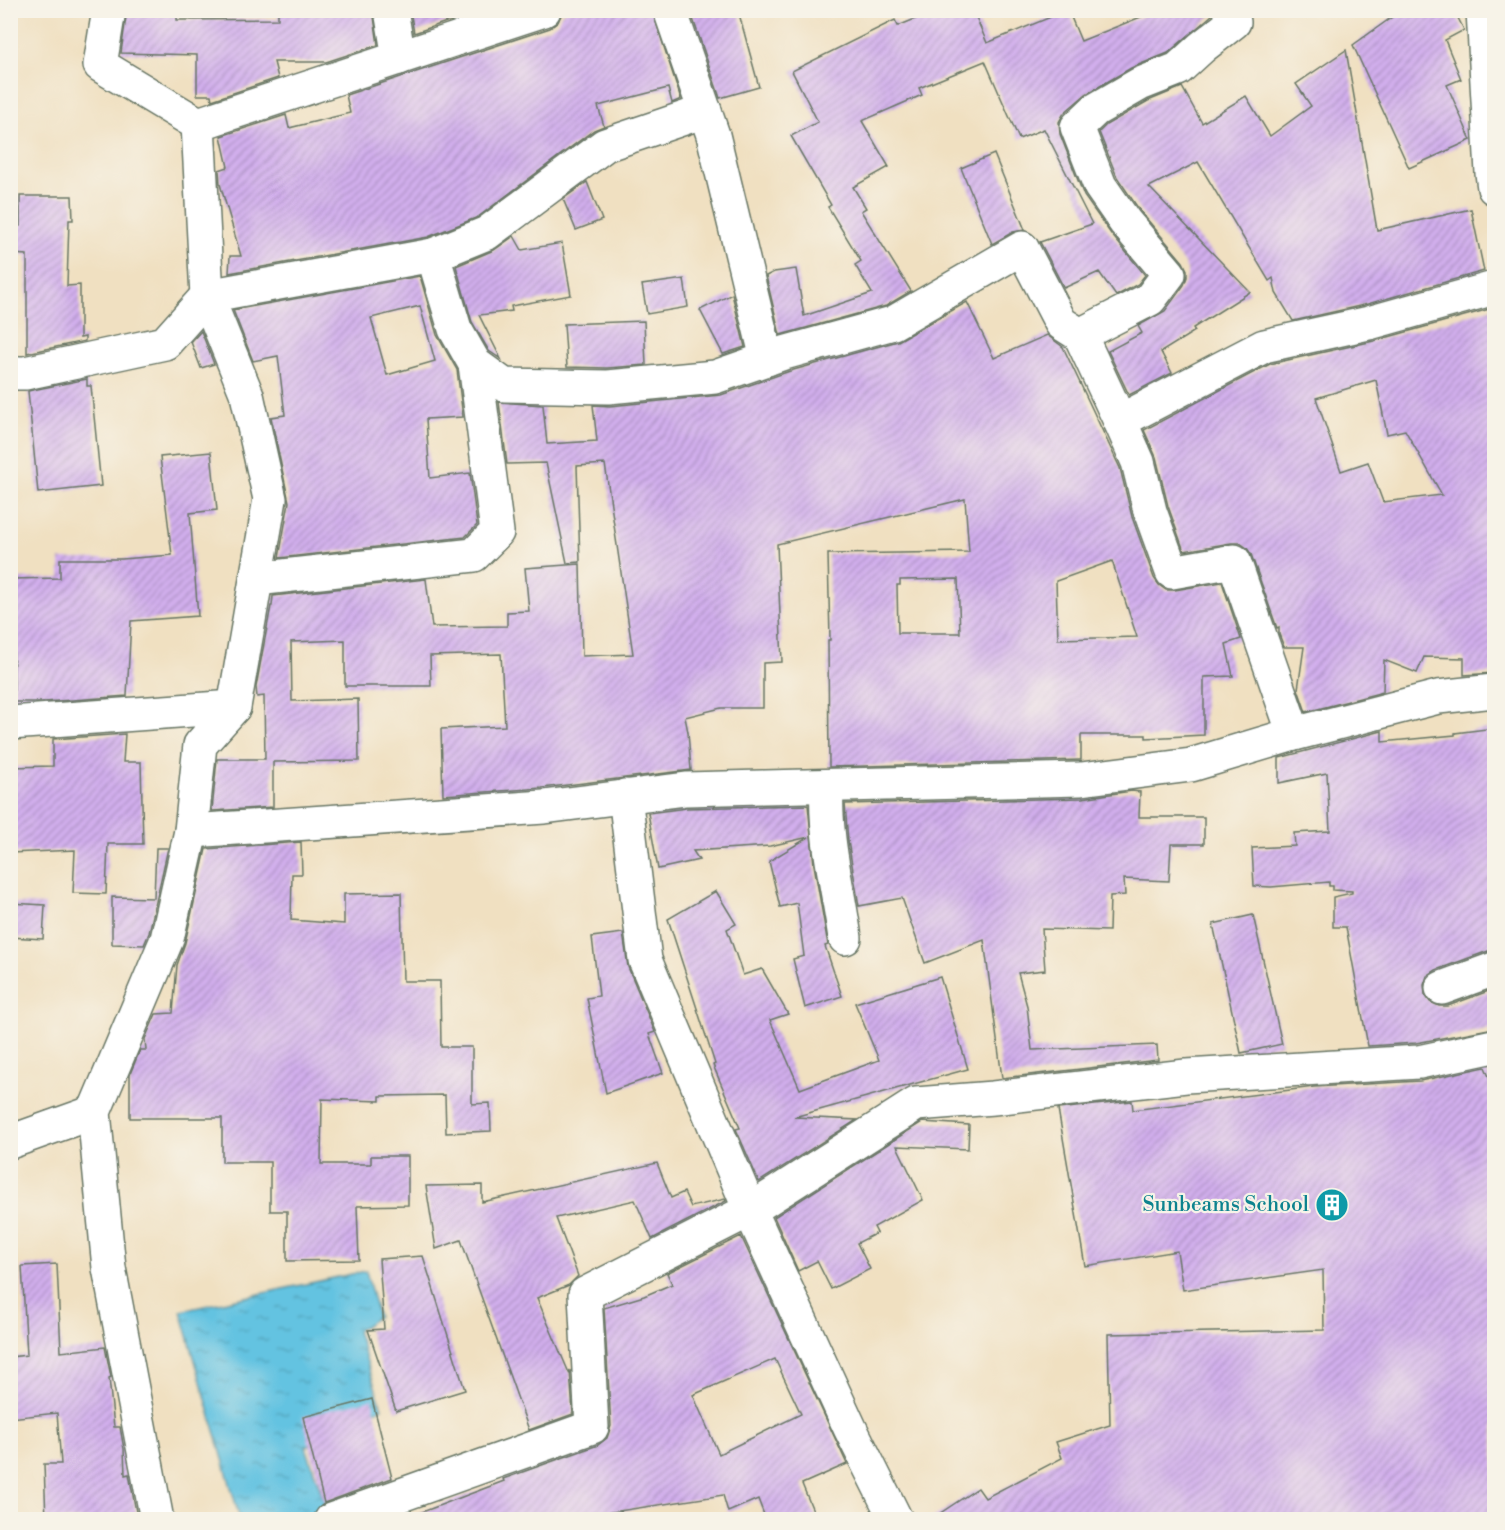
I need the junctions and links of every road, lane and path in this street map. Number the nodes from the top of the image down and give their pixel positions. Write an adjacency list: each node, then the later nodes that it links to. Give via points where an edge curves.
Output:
1 (110, 10): 9 (street, via 100,65)
2 (391, 10): 7 (street)
3 (544, 10): 7 (street)
4 (669, 10): 8 (street)
5 (1230, 10): 14 (street, via 1234,22 1178,69 1140,84 1095,110 1077,127 1100,186 1169,274 1150,298)
6 (1483, 10): 10 (street)
7 (399, 58): 9 (street)
8 (705, 111): 11 (street, via 605,144 487,233); 15 (street)
9 (198, 124): 13 (street)
10 (1494, 188)
11 (433, 255): 13 (street); 16 (street, via 455,329)
12 (1494, 288): 18 (street, via 1369,323 1264,346)
13 (207, 296): 17 (street, via 165,343); 19 (street, via 248,395 270,499)
14 (1080, 335): 15 (street, via 1061,323 1022,248 893,323); 18 (street)
15 (767, 359): 16 (street, via 715,377 608,387 504,385)
16 (475, 364): 19 (street, via 497,532 474,555)
17 (10, 373)
18 (1120, 421): 23 (street, via 1138,462 1149,511 1172,572 1234,561)
19 (256, 579): 21 (street)
20 (1494, 691): 23 (street, via 1438,697)
21 (234, 706): 22 (street); 26 (street, via 200,746)
22 (10, 723)
23 (1294, 734): 24 (street, via 1191,765 1092,777)
24 (827, 786): 25 (street, via 686,789); 27 (street, via 830,856)
25 (625, 796): 26 (street, via 544,807); 33 (street, via 645,960)
26 (191, 831): 31 (street, via 167,939)
27 (845, 938)
28 (1494, 969): 29 (street)
29 (1442, 988)
30 (1494, 1046): 33 (street, via 1419,1062 1186,1076 916,1104)
31 (94, 1112): 32 (street); 34 (street, via 109,1268)
32 (10, 1142)
33 (750, 1210): 35 (street, via 585,1294 592,1427); 36 (street)
34 (150, 1517)
35 (332, 1520)
36 (896, 1520)

